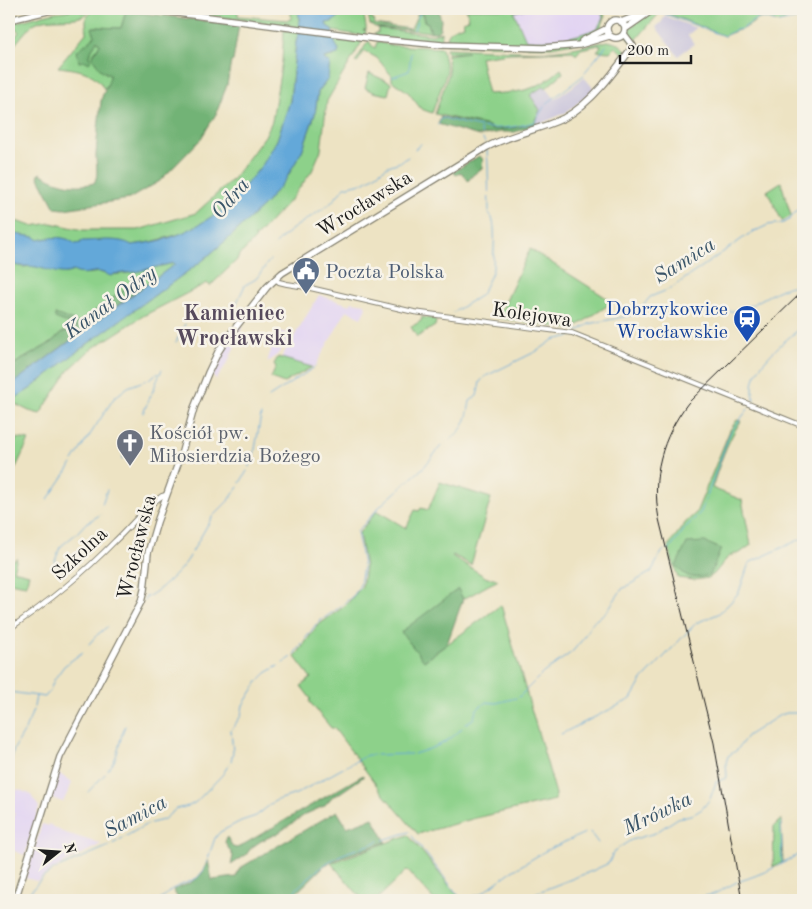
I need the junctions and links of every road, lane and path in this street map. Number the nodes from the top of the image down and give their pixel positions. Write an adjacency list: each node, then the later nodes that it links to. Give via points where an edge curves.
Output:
1 (56, 9): 5 (main road)
2 (146, 9): 10 (main road, via 444,45 535,49)
3 (648, 9): 6 (main road)
4 (654, 9): 8 (main road)
5 (9, 20)
6 (621, 22): 7 (main road, via 612,21); 8 (main road)
7 (606, 29): 9 (main road); 10 (main road)
8 (622, 34): 9 (main road, via 614,38); 11 (main road, Wrocławska, via 632,47 606,80 573,112 487,147)
9 (609, 36): 10 (main road)
10 (568, 46)
11 (275, 279): 12 (street, Kolejowa, via 414,312 572,333); 13 (main road, Wrocławska, via 214,359 188,424)
12 (803, 426)
13 (166, 495): 14 (street, Szkolna); 15 (main road, Wrocławska)
14 (157, 499): 15 (street); 16 (street, Szkolna, via 68,585)
15 (162, 504): 17 (main road, Wrocławska, via 148,553 141,602 60,757)
16 (9, 629)
17 (15, 900)

